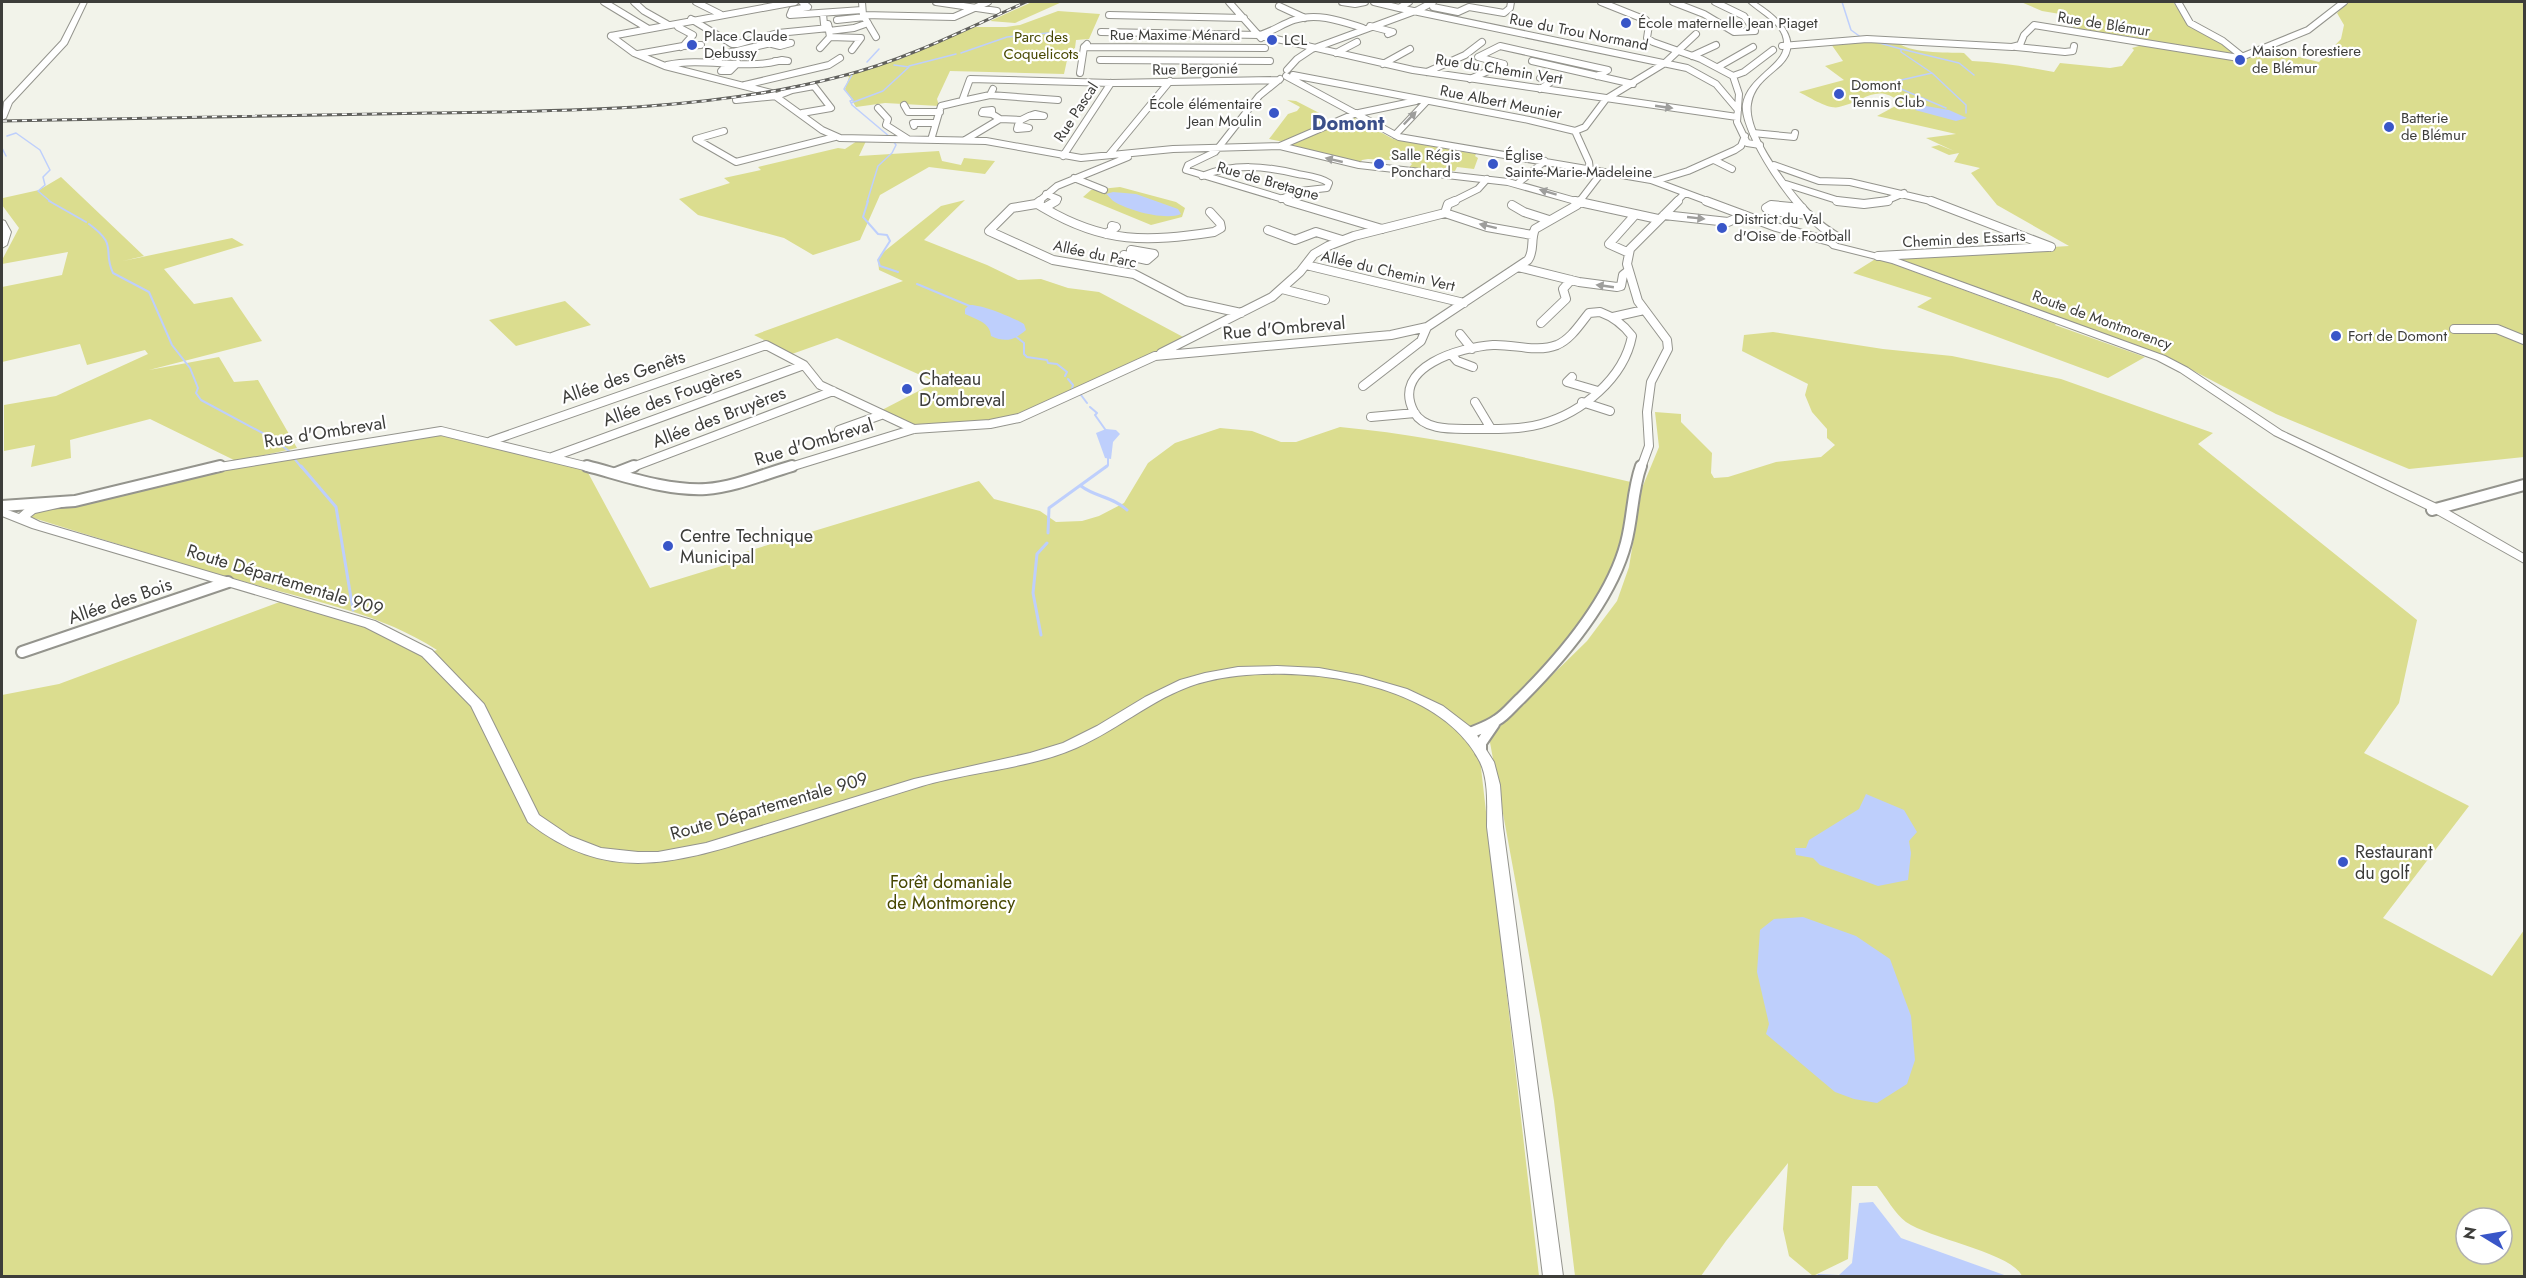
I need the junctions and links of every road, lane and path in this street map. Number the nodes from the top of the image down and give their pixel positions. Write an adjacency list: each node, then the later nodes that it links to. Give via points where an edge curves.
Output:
1 (604, 2): 42 (street)
2 (634, 2): 38 (street)
3 (711, 2): 22 (street)
4 (795, 2): 29 (street)
5 (802, 2): 30 (street, via 808,6 792,10 790,15)
6 (862, 2): 32 (street)
7 (936, 2): 25 (street)
8 (988, 2): 25 (street)
9 (1229, 2): 33 (street)
10 (1342, 2): 11 (street)
11 (1365, 2)
12 (1379, 2): 26 (street, Rue du Trou Normand)
13 (1409, 2): 26 (street)
14 (1511, 2): 23 (street, via 1504,13 1469,7 1458,12)
15 (1601, 2): 69 (street, via 1639,15 1650,25 1649,40)
16 (1672, 2): 17 (street, via 1706,15 1726,30 1755,31 1752,22)
17 (1715, 2)
18 (1751, 2): 56 (main road, via 1784,31)
19 (2178, 2): 73 (street, via 2190,23)
20 (2344, 2): 73 (street, via 2308,30)
21 (83, 3): 116 (main road, via 82,17 16,93)
22 (698, 3): 29 (street)
23 (1433, 4): 28 (street)
24 (1279, 6): 34 (street)
25 (975, 7): 27 (street); 32 (street, via 954,17)
26 (1399, 8): 28 (street, Rue du Trou Normand)
27 (997, 11)
28 (1416, 11): 35 (street, Rue du Trou Normand); 40 (street)
29 (720, 14): 36 (street)
30 (824, 14): 32 (street); 36 (street, via 824,24 829,28 778,33 737,44)
31 (1109, 15): 33 (street)
32 (865, 16): 37 (street); 48 (street, via 854,28 830,31); 49 (street)
33 (1244, 18): 47 (street)
34 (1305, 18): 43 (street, via 1335,19); 47 (street)
35 (1449, 18): 39 (street); 80 (street, Rue du Trou Normand)
36 (691, 20): 38 (street)
37 (837, 20)
38 (667, 24): 42 (street)
39 (1436, 24)
40 (1370, 26): 43 (street); 45 (street, via 1394,32)
41 (678, 27): 65 (street, via 693,35 683,45)
42 (647, 28): 70 (street, via 611,36)
43 (1363, 28): 62 (street)
44 (1101, 32): 47 (street)
45 (1388, 34)
46 (1696, 34): 69 (street)
47 (1259, 35): 61 (street); 62 (street, Rue du Chemin Vert)
48 (830, 37): 60 (street); 66 (street, via 861,38)
49 (876, 37)
50 (1357, 42): 68 (street)
51 (1482, 42): 85 (street)
52 (2023, 42): 59 (street, Rue de Blémur); 64 (street); 73 (street, Rue de Blémur, via 2034,25)
53 (772, 44): 78 (street, via 724,54)
54 (647, 45): 65 (street)
55 (1716, 45): 72 (street)
56 (1785, 45): 59 (street, Rue de Blémur, via 1867,39); 100 (main road)
57 (2074, 46): 64 (street, via 2070,52)
58 (1753, 47): 83 (street)
59 (2012, 47): 64 (street)
60 (820, 48)
61 (1265, 48): 84 (street); 86 (street, Rue Maxime Ménard, via 1085,45)
62 (1316, 48): 68 (street, Rue du Chemin Vert); 84 (street)
63 (1410, 49): 81 (street)
64 (2038, 49)
65 (657, 50): 70 (street)
66 (852, 50)
67 (1773, 50): 88 (street, via 1744,74)
68 (1336, 52): 81 (street, Rue du Chemin Vert)
69 (1679, 52): 72 (street); 80 (street)
70 (638, 54): 82 (street)
71 (667, 54): 77 (street)
72 (1692, 56): 83 (street)
73 (2242, 57)
74 (840, 58): 95 (street, via 829,65)
75 (782, 60): 78 (street, via 736,66)
76 (1100, 60): 84 (street)
77 (681, 61): 78 (street); 82 (street)
78 (716, 62)
79 (1532, 62): 87 (street)
80 (1666, 62): 94 (street); 97 (street, Rue du Trou Normand, via 1707,76)
81 (1383, 64): 85 (street, Rue du Chemin Vert)
82 (667, 65): 95 (street)
83 (1718, 67): 88 (street)
84 (1280, 71): 92 (street, Rue Bergonié); 106 (street, Rue Albert Meunier); 112 (street); 129 (street)
85 (1427, 72): 90 (street, Rue du Chemin Vert)
86 (1080, 73)
87 (1598, 76): 90 (street, via 1608,70 1500,46 1478,57 1504,64); 94 (street)
88 (1734, 76): 98 (street)
89 (1540, 78): 96 (street, via 1551,82)
90 (1470, 79): 96 (street, Rue du Chemin Vert)
91 (996, 80): 93 (street, Rue Bergonié); 99 (street); 105 (street, Rue Bergonié, via 970,79)
92 (1170, 81): 93 (street, Rue Bergonié); 132 (street)
93 (1111, 82): 131 (street, Rue Pascal)
94 (1633, 84): 102 (street)
95 (741, 85): 101 (street)
96 (1540, 89): 102 (street, Rue du Chemin Vert)
97 (1726, 93): 98 (street); 113 (street, Rue du Trou Normand)
98 (1739, 94): 100 (street); 113 (street)
99 (990, 95): 104 (street); 105 (street)
100 (1752, 95): 121 (main road, via 1746,111)
101 (777, 96): 103 (street); 110 (street); 110 (street, via 814,86 831,108)
102 (1606, 99): 113 (street, Rue du Chemin Vert, one-way to 113); 120 (street, via 1585,127)
103 (736, 100)
104 (1058, 100)
105 (962, 101): 109 (street, via 942,105)
106 (1424, 101): 112 (street); 120 (street, Rue Albert Meunier); 123 (street, one-way to 106)
107 (904, 105): 109 (street, via 911,113)
108 (878, 108): 125 (street, via 888,119 886,125)
109 (940, 112): 118 (street)
110 (802, 113): 124 (street)
111 (992, 114): 115 (street)
112 (1354, 114): 123 (street); 128 (street)
113 (1737, 114): 121 (street, via 1737,122)
114 (1029, 116): 115 (street, via 1019,122)
115 (1000, 118): 127 (street)
116 (2, 120)
117 (914, 123): 118 (street)
118 (936, 123): 126 (street)
119 (724, 131): 124 (street, via 696,139 736,162)
120 (1575, 131): 139 (street)
121 (1750, 133): 122 (street); 134 (street, via 1740,148); 136 (main road, Route de Montmorency)
122 (1795, 133)
123 (1395, 135): 135 (street)
124 (835, 137): 125 (street)
125 (909, 140): 126 (street)
126 (931, 140): 127 (street)
127 (965, 140): 131 (street, via 1008,143)
128 (1280, 146): 129 (street); 143 (street, one-way to 128, via 1359,165)
129 (1219, 147): 130 (street); 141 (street, Rue de Bretagne, via 1188,165 1188,172)
130 (1138, 152): 132 (street); 142 (street, Allée du Parc)
131 (1063, 156): 132 (street)
132 (1109, 156)
133 (1232, 158): 137 (street)
134 (1714, 160): 138 (street); 144 (street)
135 (1545, 161): 139 (street); 145 (street)
136 (1774, 165): 146 (main road, Route de Montmorency); 148 (street, via 1819,181 1850,182)
137 (1232, 167): 141 (street); 151 (street, via 1275,169 1329,183 1327,188 1300,191)
138 (1732, 169)
139 (1590, 170): 140 (street)
140 (1602, 172): 144 (street); 152 (street)
141 (1202, 176): 151 (street, Rue de Bretagne)
142 (1074, 178): 147 (street); 149 (street, Allée du Parc)
143 (1487, 179): 145 (street); 157 (street, via 1478,189 1448,204)
144 (1653, 181): 150 (street)
145 (1517, 184): 152 (street, one-way to 145)
146 (1786, 184): 148 (street, via 1850,203 1880,203); 171 (main road, Route de Montmorency, via 1805,211)
147 (1104, 190)
148 (1904, 193): 176 (street, Chemin des Essarts, via 2051,247)
149 (1046, 194): 153 (street, Allée du Parc); 155 (street, via 1058,199)
150 (1685, 194): 158 (street); 160 (street)
151 (1281, 199): 165 (street, Rue de Bretagne)
152 (1579, 202): 159 (street); 161 (street)
153 (1036, 204): 155 (street); 182 (street, Allée du Parc, via 1012,208 989,231 1053,260)
154 (1512, 205): 161 (street)
155 (1044, 208): 167 (street, via 1080,227)
156 (1210, 212): 169 (street, via 1221,228 1204,242)
157 (1445, 213): 165 (street); 168 (street, one-way to 157, via 1487,227)
158 (1744, 214): 160 (street, one-way to 158, via 1728,222); 171 (street, via 1776,227)
159 (1634, 216): 160 (street); 177 (street, via 1609,244)
160 (1661, 217): 177 (street)
161 (1550, 220): 168 (street)
162 (2, 223): 174 (main road, via 6,232)
163 (1112, 226): 167 (street, via 1116,227)
164 (1176, 229): 169 (street)
165 (1382, 229): 170 (street)
166 (1268, 230): 170 (street, via 1295,240 1316,232)
167 (1106, 234): 173 (street)
168 (1532, 234): 181 (street, Rue d'Ombreval, via 1533,253)
169 (1181, 237): 173 (street)
170 (1342, 240): 180 (street, via 1314,254)
171 (1838, 240): 179 (main road, Route de Montmorency)
172 (2000, 240): 176 (street)
173 (1141, 241): 175 (street)
174 (2, 245)
175 (1131, 250): 178 (street); 178 (street, via 1154,254 1147,260)
176 (2001, 251): 179 (street, Chemin des Essarts)
177 (1629, 253): 183 (street)
178 (1124, 255): 182 (street)
179 (1881, 256): 222 (main road, Route de Montmorency, via 2161,358 2263,424)
180 (1306, 265): 185 (street); 188 (street, Allée du Chemin Vert)
181 (1518, 267): 184 (street); 188 (street, Rue d'Ombreval)
182 (1106, 268): 189 (street, Allée du Parc, via 1134,274 1186,301)
183 (1628, 271): 184 (street, one-way to 184, via 1617,287); 190 (street)
184 (1571, 280): 193 (street, via 1563,289 1566,299)
185 (1282, 289): 187 (street); 191 (street)
186 (1218, 296): 189 (street)
187 (1325, 300)
188 (1464, 303): 194 (street, Rue d'Ombreval)
189 (1208, 305): 191 (street, Allée du Parc)
190 (1644, 310): 192 (street); 228 (street, via 1667,340 1668,349 1651,382 1647,412 1649,446 1635,483 1627,541 1619,565 1573,639)
191 (1241, 313): 200 (street)
192 (1613, 317): 198 (street, via 1589,313 1562,343 1550,347 1499,345); 205 (street, via 1629,331 1632,344 1622,365)
193 (1541, 323)
194 (1427, 327): 200 (street, Rue d'Ombreval, via 1400,334); 204 (street, via 1421,340)
195 (2454, 329): 197 (street, via 2497,329)
196 (1460, 334): 198 (street)
197 (2524, 340)
198 (1472, 349): 199 (street)
199 (1450, 354): 202 (street); 210 (street, via 1418,374 1410,388)
200 (1159, 355): 214 (street, Rue d'Ombreval, via 1019,418)
201 (804, 365): 206 (street, via 820,385); 216 (street, Allée des Genêts, via 766,345); 217 (street, Allée des Fougères)
202 (1473, 368)
203 (1572, 377): 205 (street, via 1567,382)
204 (1363, 386)
205 (1598, 391): 208 (street)
206 (833, 392): 211 (street); 218 (street, Allée des Bruyères)
207 (1475, 402): 213 (street)
208 (1582, 402): 209 (street); 213 (street, via 1553,420)
209 (1610, 411)
210 (1415, 413): 212 (street); 213 (street, via 1437,427)
211 (880, 415): 214 (street); 215 (street)
212 (1371, 417)
213 (1490, 427)
214 (914, 429): 218 (street, Rue d'Ombreval, via 716,488 679,489)
215 (839, 430)
216 (490, 441): 217 (street, Rue d'Ombreval); 220 (street, Rue d'Ombreval, via 446,432 417,434 224,465)
217 (552, 458): 218 (street, Rue d'Ombreval)
218 (616, 473)
219 (2524, 485): 222 (street)
220 (62, 503): 221 (street, Rue d'Ombreval); 224 (main road, via 31,510 21,518)
221 (2, 506)
222 (2435, 510): 225 (main road, Route de Montmorency)
223 (2, 512): 224 (main road, Route Départementale 909)
224 (36, 525): 226 (main road, Route Départementale 909)
225 (2524, 559)
226 (228, 582): 227 (street, Allée des Bois); 230 (main road, Route Départementale 909, via 370,624 427,653 477,704 533,818 568,843 617,856 677,855 919,782 1054,751 1086,737 1166,690 1206,677 1248,671 1283,670 1360,680 1396,690 1440,710 1458,723)
227 (22, 652)
228 (1498, 720): 229 (street); 230 (street)
229 (1487, 731): 230 (street); 231 (street)
230 (1464, 736): 231 (main road); 232 (main road, via 1482,773)
231 (1481, 752): 232 (main road, via 1492,782)
232 (1496, 827): 233 (main road)
233 (1553, 1276)

